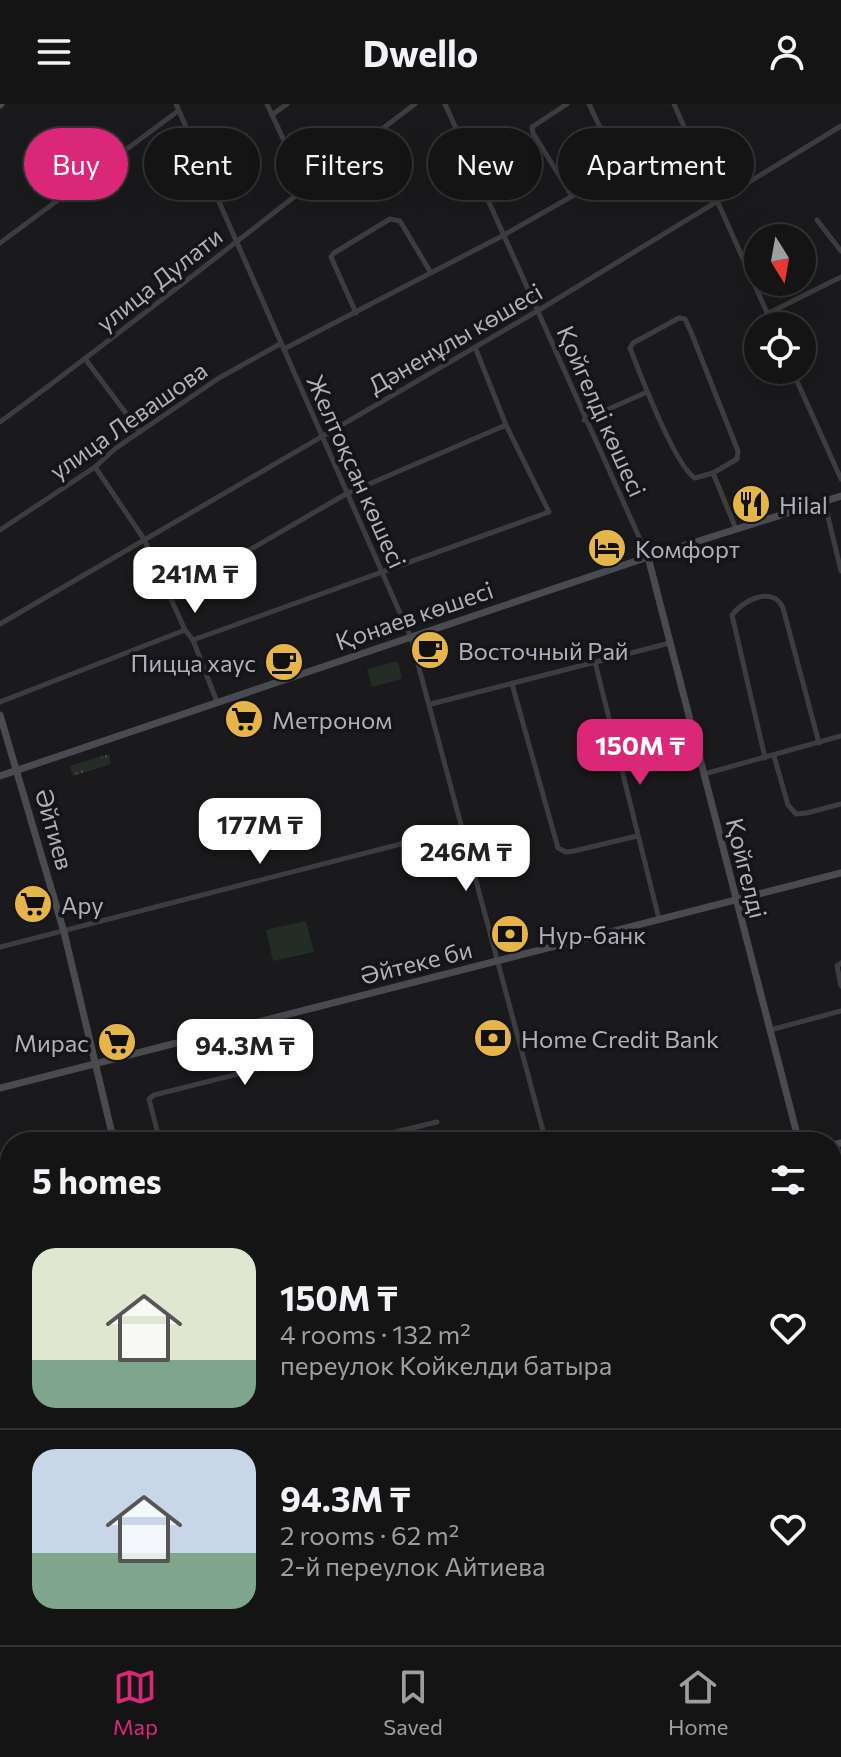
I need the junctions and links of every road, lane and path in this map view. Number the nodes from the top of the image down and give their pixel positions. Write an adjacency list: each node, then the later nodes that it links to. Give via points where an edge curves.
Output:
1 (267, 104): 9 (street)
2 (287, 104): 9 (street)
3 (415, 104): 12 (street, улица Дулати)
4 (445, 104): 21 (street, Қойгелді көшесі)
5 (567, 104): 15 (street, via 532,127)
6 (589, 104): 13 (street, улица Левашова)
7 (674, 104): 14 (street)
8 (177, 107): 22 (street, Желтоқсан көшесі); 23 (street)
9 (272, 115): 11 (street)
10 (841, 126): 16 (street, Дәненұлы көшесі)
11 (278, 128)
12 (383, 128)
13 (600, 128)
14 (685, 128)
15 (558, 173)
16 (754, 178)
17 (288, 200): 22 (street, улица Дулати)
18 (565, 200): 21 (street, улица Левашова)
19 (718, 200): 27 (street, Дәненұлы көшесі); 28 (street)
20 (817, 220): 24 (street)
21 (504, 235): 25 (street, улица Левашова); 27 (street, Қойгелді көшесі)
22 (237, 240): 31 (street, Желтоқсан көшесі); 33 (street, улица Дулати)
23 (0, 243)
24 (841, 251)
25 (431, 273): 30 (street, улица Левашова); 30 (street, via 400,221 390,219 331,257)
26 (841, 277): 29 (street)
27 (539, 310): 32 (street, Дәненұлы көшесі); 36 (street, Қойгелді көшесі)
28 (766, 312)
29 (771, 312)
30 (356, 313): 31 (street, улица Левашова)
31 (282, 346): 39 (street, улица Левашова, via 219,378); 40 (street, Желтоқсан көшесі)
32 (475, 347): 38 (street); 40 (street, Дәненұлы көшесі)
33 (86, 360): 37 (street, улица Дулати); 39 (street)
34 (798, 384): 43 (street)
35 (647, 392): 36 (street); 42 (street, via 691,476); 42 (street, via 630,346 683,318 738,451 737,459)
36 (584, 420): 50 (street, Қойгелді көшесі)
37 (0, 422)
38 (506, 425): 44 (street); 51 (street, via 549,512)
39 (140, 432): 41 (street, улица Левашова)
40 (321, 436): 44 (street, Желтоқсан көшесі); 49 (street, Дәненұлы көшесі)
41 (95, 467): 48 (street, улица Левашова); 49 (street)
42 (713, 473): 47 (street)
43 (841, 479)
44 (346, 494): 51 (street, Желтоқсан көшесі); 53 (street)
45 (841, 496): 46 (street, Қонаев көшесі)
46 (824, 500): 47 (street, Қонаев көшесі); 52 (street)
47 (736, 529): 50 (street, Қонаев көшесі)
48 (0, 530)
49 (144, 539): 53 (street); 54 (street, Дәненұлы көшесі)
50 (648, 557): 56 (street, Қонаев көшесі); 58 (street, Қойгелді)
51 (380, 570): 56 (street, Желтоқсан көшесі); 57 (street)
52 (841, 571)
53 (170, 596): 55 (street)
54 (0, 624)
55 (185, 630): 57 (street); 61 (street)
56 (411, 638): 62 (street, Қонаев көшесі); 63 (street, Желтоқсан көшесі)
57 (193, 640): 62 (street)
58 (670, 643): 59 (street); 70 (street, Қойгелді)
59 (595, 662): 60 (street); 74 (street)
60 (512, 684): 63 (street); 74 (street, via 558,848 574,851)
61 (0, 702)
62 (217, 702): 69 (street, Қонаев көшесі)
63 (431, 704): 73 (street, Желтоқсан көшесі)
64 (0, 715): 69 (street, Әйтиев)
65 (841, 736): 66 (street)
66 (819, 743): 67 (street); 68 (street, via 780,601 772,596 754,598 732,615)
67 (774, 756): 68 (street); 72 (street, via 788,805 796,814)
68 (765, 758): 70 (street)
69 (17, 770): 71 (street, Қонаев көшесі); 78 (street, Әйтиев)
70 (704, 774): 76 (street, Қойгелді)
71 (0, 776)
72 (841, 804)
73 (463, 828): 78 (street); 80 (street, Желтоқсан көшесі)
74 (637, 836): 77 (street)
75 (841, 873): 76 (street, Әйтеке би)
76 (734, 900): 77 (street, Әйтеке би); 85 (street, Қойгелді)
77 (659, 919): 80 (street, Әйтеке би)
78 (64, 932): 79 (street); 86 (street, Әйтиев)
79 (0, 947)
80 (499, 962): 84 (street, Әйтеке би); 92 (street, Желтоқсан көшесі)
81 (841, 963): 82 (street)
82 (841, 986)
83 (841, 1011): 85 (street)
84 (278, 1016): 86 (street, Әйтеке би); 90 (street, via 287,1058 282,1063 154,1095 149,1099)
85 (769, 1031): 93 (street, Қойгелді)
86 (95, 1063): 87 (street, Әйтеке би); 89 (street, Әйтиев)
87 (0, 1088)
88 (437, 1122): 91 (street)
89 (112, 1132)
90 (157, 1132)
91 (396, 1132)
92 (543, 1132)
93 (796, 1132)

